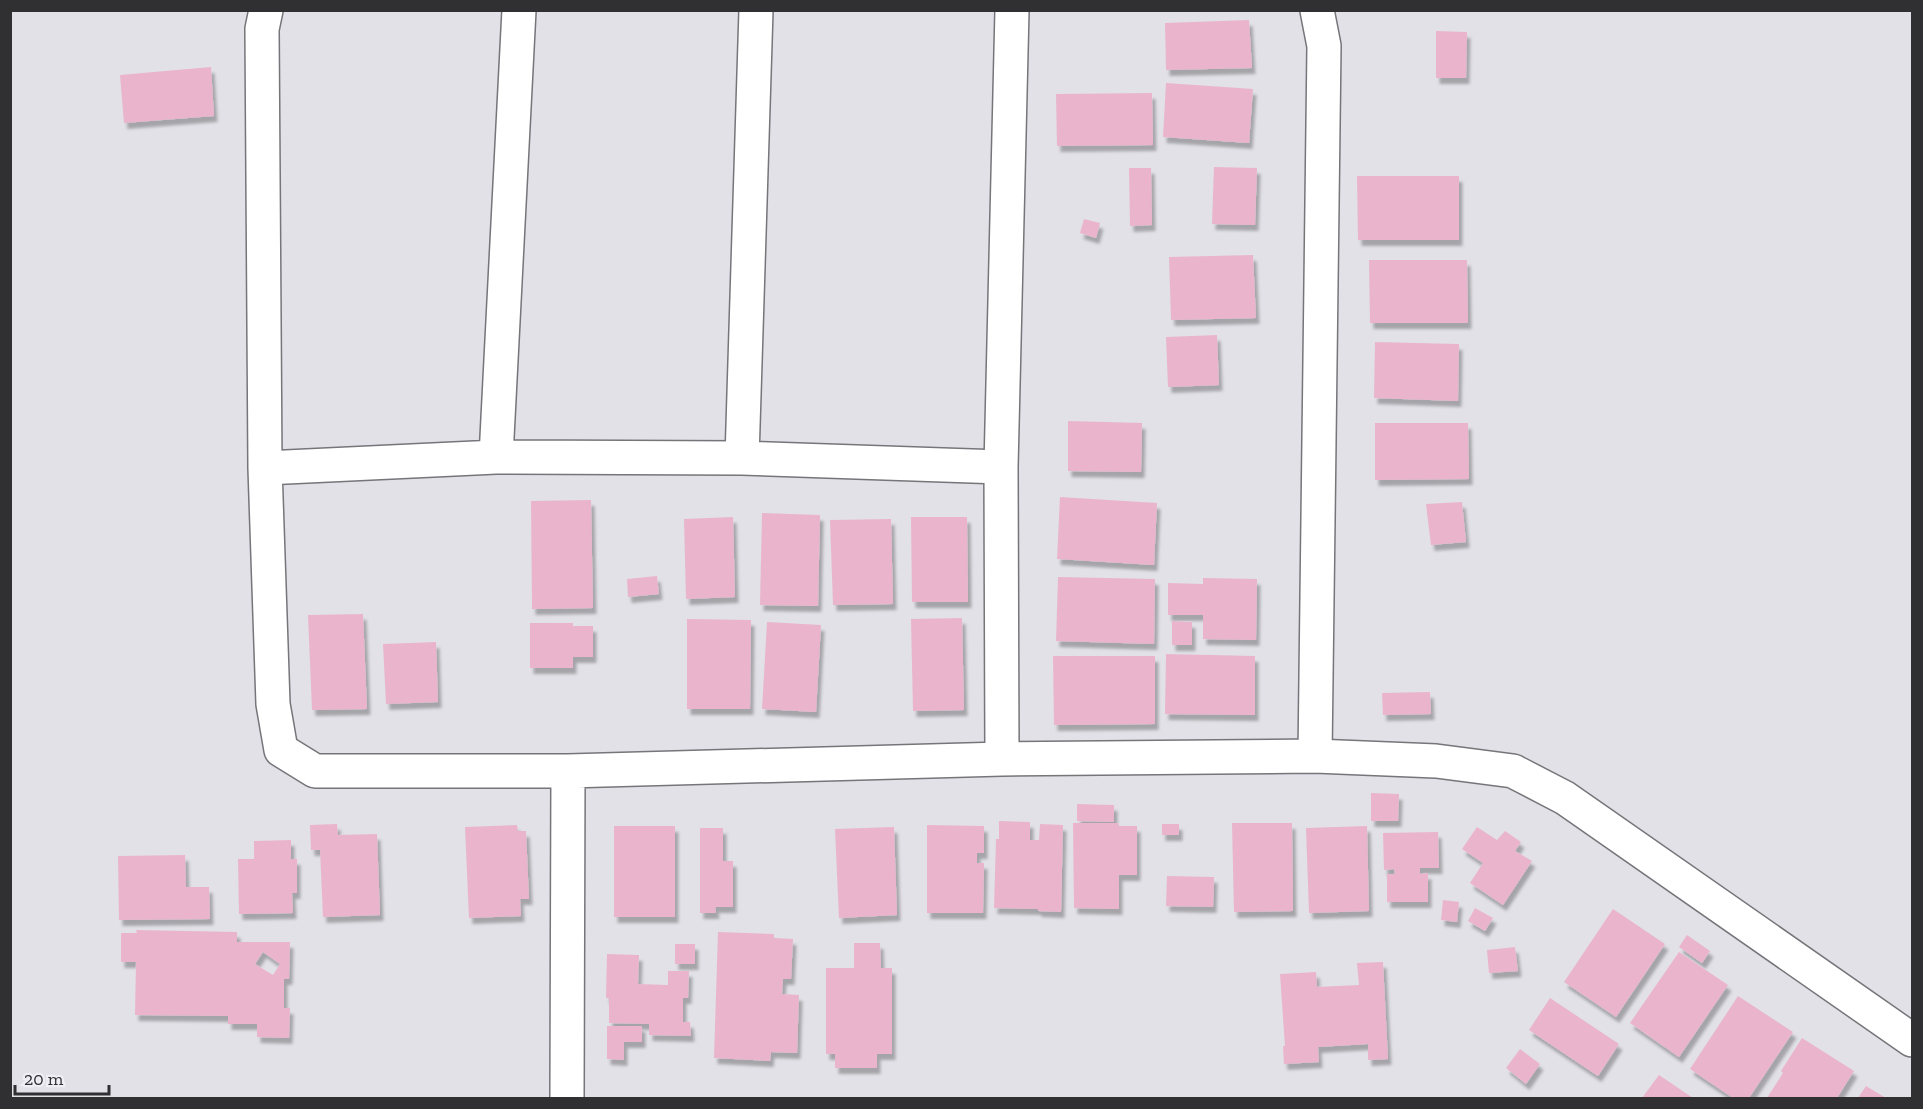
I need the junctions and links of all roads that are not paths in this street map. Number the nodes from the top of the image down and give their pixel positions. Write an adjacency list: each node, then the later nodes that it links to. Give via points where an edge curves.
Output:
1 (266, 10): 9 (street, via 262,29)
2 (519, 10): 6 (street)
3 (756, 10): 7 (street)
4 (1012, 10): 8 (street)
5 (1317, 10): 10 (street, via 1324,46)
6 (496, 457): 7 (street); 9 (street)
7 (742, 458): 8 (street)
8 (1001, 467): 11 (street)
9 (265, 468): 12 (street, via 273,704 281,750 315,771)
10 (1315, 756): 11 (street); 13 (street, via 1436,761 1513,771 1565,798)
11 (1002, 759): 12 (street)
12 (568, 771): 14 (street)
13 (1912, 1040)
14 (567, 1098)

